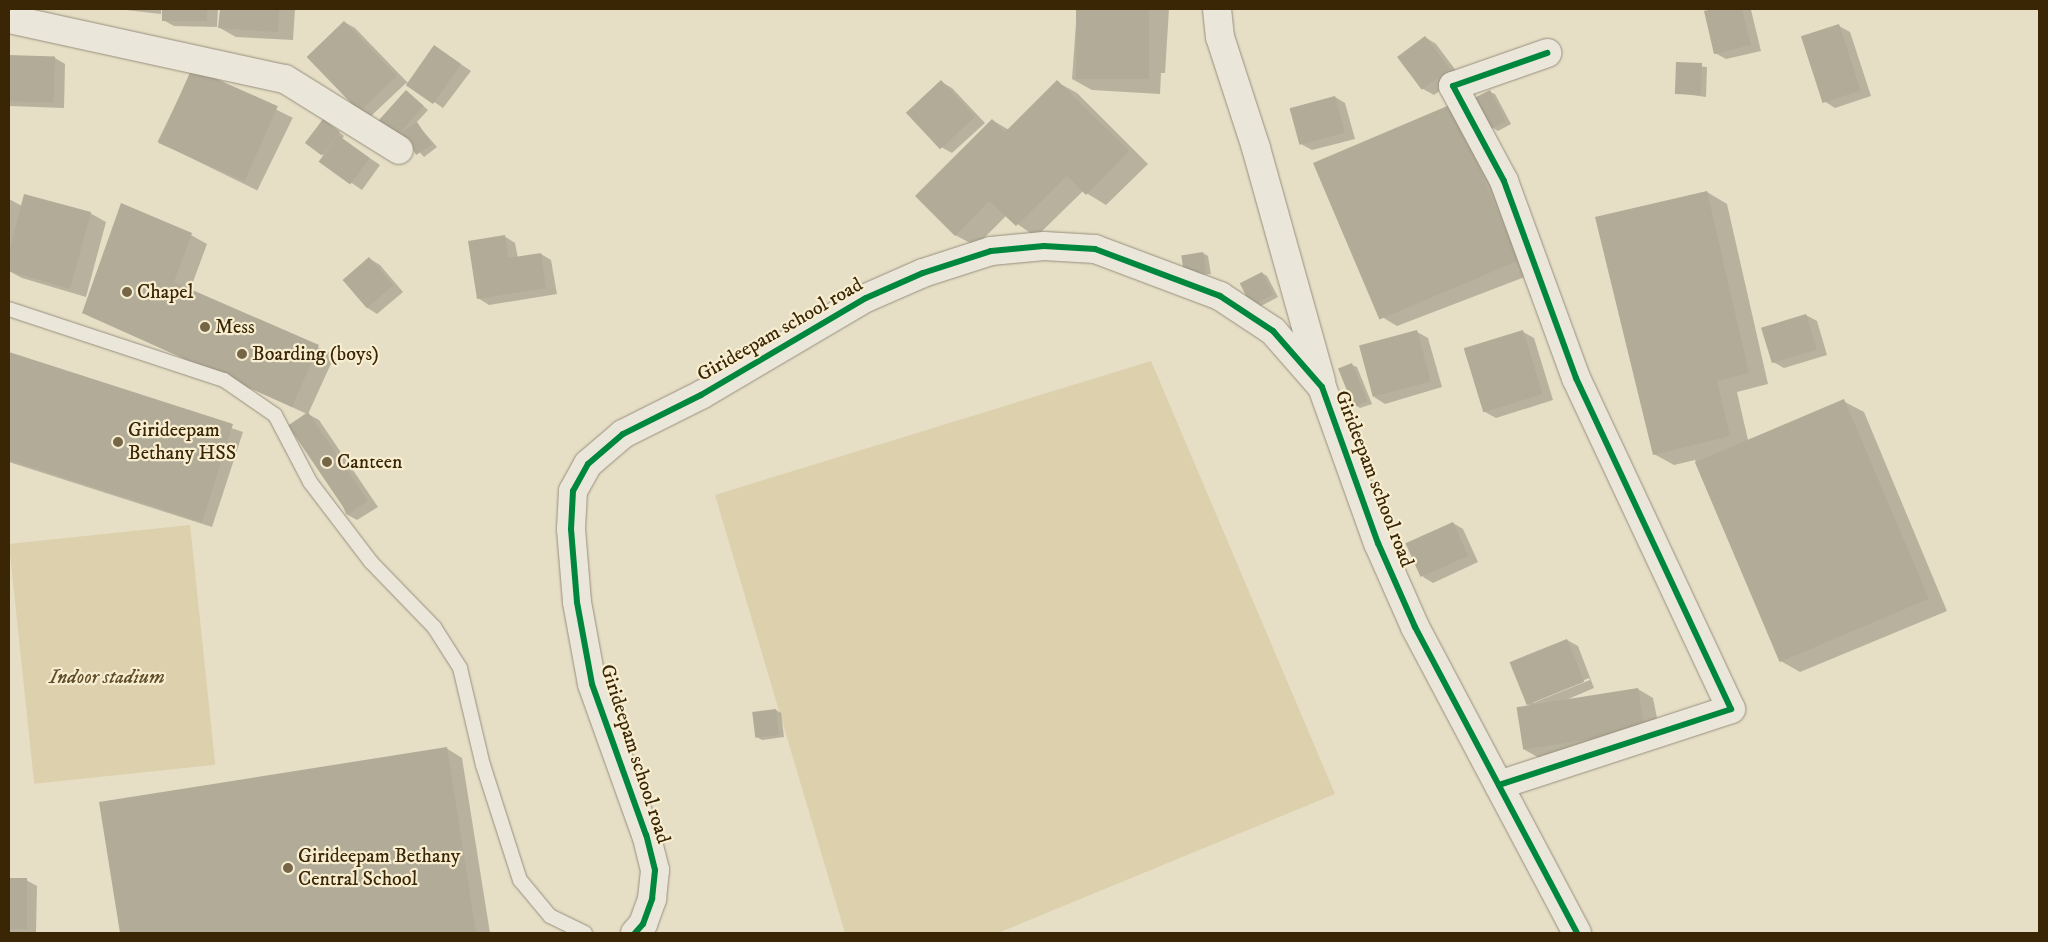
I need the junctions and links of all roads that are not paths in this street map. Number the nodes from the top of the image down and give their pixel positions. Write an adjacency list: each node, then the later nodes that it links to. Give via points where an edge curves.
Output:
1 (1217, 9): 6 (street, via 1220,37 1256,148)
2 (9, 20): 4 (street, via 285,79)
3 (1546, 53): 7 (street, via 1453,86 1504,181 1576,378 1731,709)
4 (399, 150)
5 (9, 309): 8 (lane, via 224,380 275,415 310,482 371,562 434,627 460,668 483,765 520,880 550,916)
6 (1322, 387): 7 (street, Girideepam school road, via 1378,543 1415,627); 9 (street, Girideepam school road, via 1273,331 1220,296 1095,249 1044,246 991,251 923,273 866,298 701,395 623,434 588,464 573,491 571,529 577,602 592,684 646,835 655,870 652,899 643,924)
7 (1499, 786): 10 (street, Girideepam school road)
8 (585, 933)
9 (635, 933)
10 (1577, 933)

